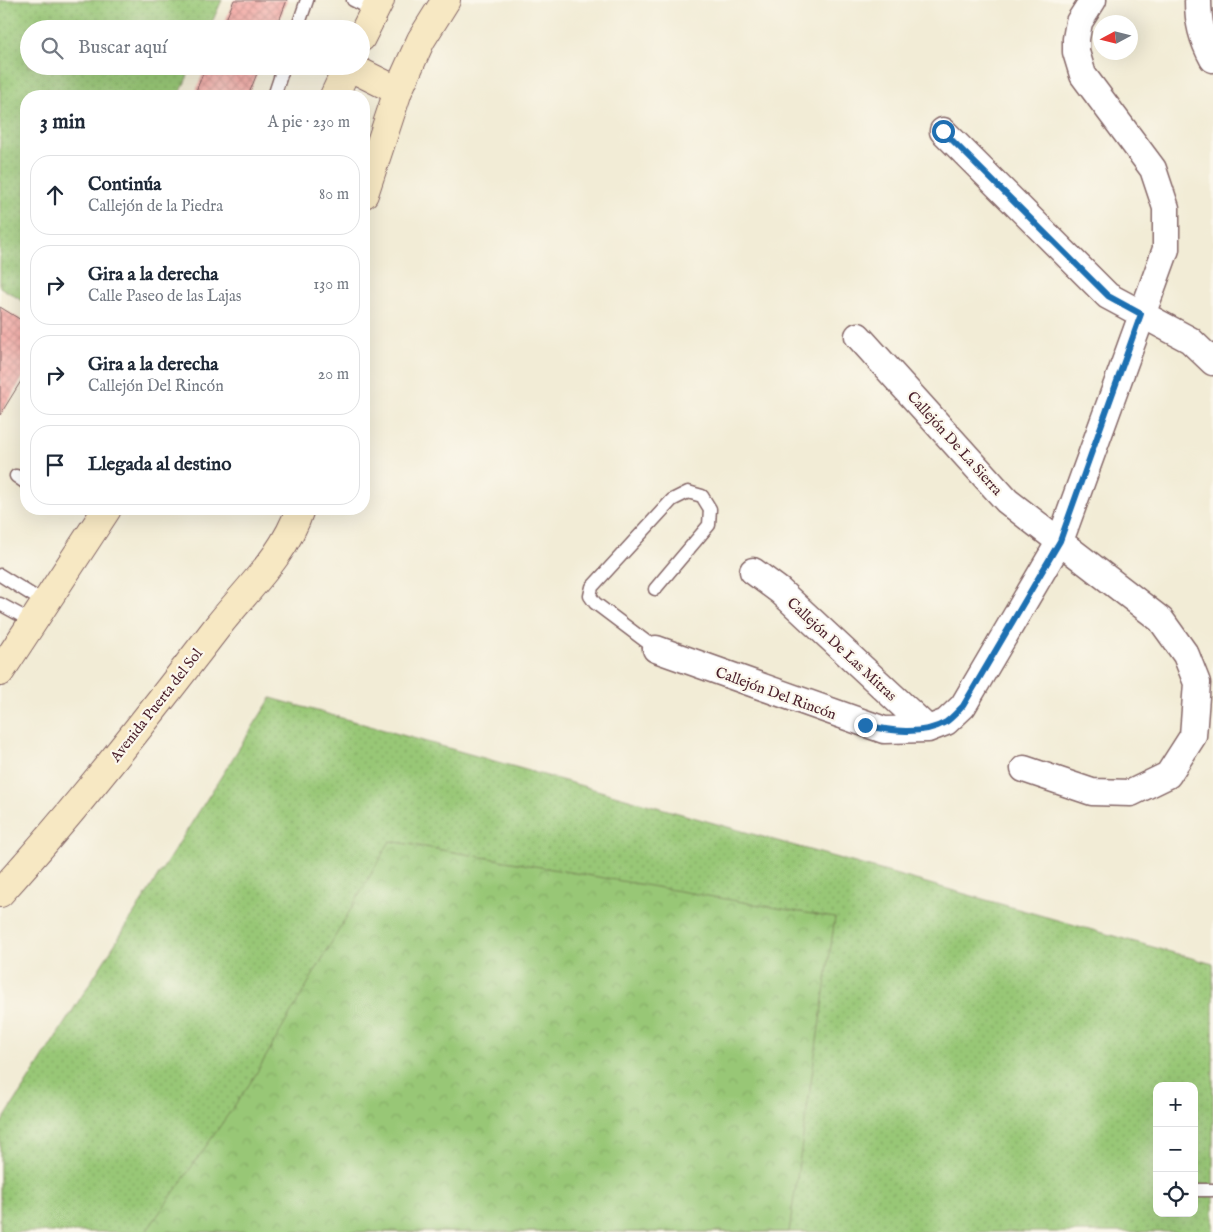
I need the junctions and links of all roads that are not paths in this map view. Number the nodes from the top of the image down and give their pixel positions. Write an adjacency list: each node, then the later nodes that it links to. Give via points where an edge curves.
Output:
1 (307, 0): 6 (lane)
2 (446, 0): 14 (street, via 421,40)
3 (1093, 0): 17 (street, via 1079,22 1076,40 1083,75 1153,170 1166,208 1166,249)
4 (1198, 0): 8 (street, via 1201,35)
5 (369, 4): 7 (street)
6 (300, 20)
7 (365, 20)
8 (1213, 59)
9 (281, 75): 12 (lane)
10 (344, 75): 13 (street)
11 (366, 75): 14 (street)
12 (276, 90)
13 (337, 90)
14 (398, 91): 16 (street)
15 (943, 131): 17 (street, via 1108,296)
16 (370, 176)
17 (1141, 314): 19 (street, via 1190,340); 22 (street)
18 (858, 336): 22 (street, Callejón De La Sierra, via 1008,501)
19 (1213, 362)
20 (103, 515): 27 (street)
21 (298, 515): 32 (street, Avenida Puerta del Sol, via 280,552 108,768)
22 (1060, 541): 30 (street, via 963,706 946,722); 31 (street, via 1161,620 1186,656 1197,683 1193,736 1168,775 1131,794 1092,792)
23 (753, 571): 30 (street, Callejón De Las Mitras, via 780,591)
24 (0, 575): 27 (lane)
25 (655, 589): 28 (lane, via 709,525 710,509 702,496 688,492 672,500 592,587 590,596 595,604)
26 (0, 604): 27 (lane)
27 (39, 612): 29 (street)
28 (656, 650): 30 (street, Callejón Del Rincón, via 865,725 884,730)
29 (0, 672)
30 (928, 729)
31 (1024, 770)
32 (0, 894)
33 (1198, 1190): 34 (lane)
34 (1213, 1190)

